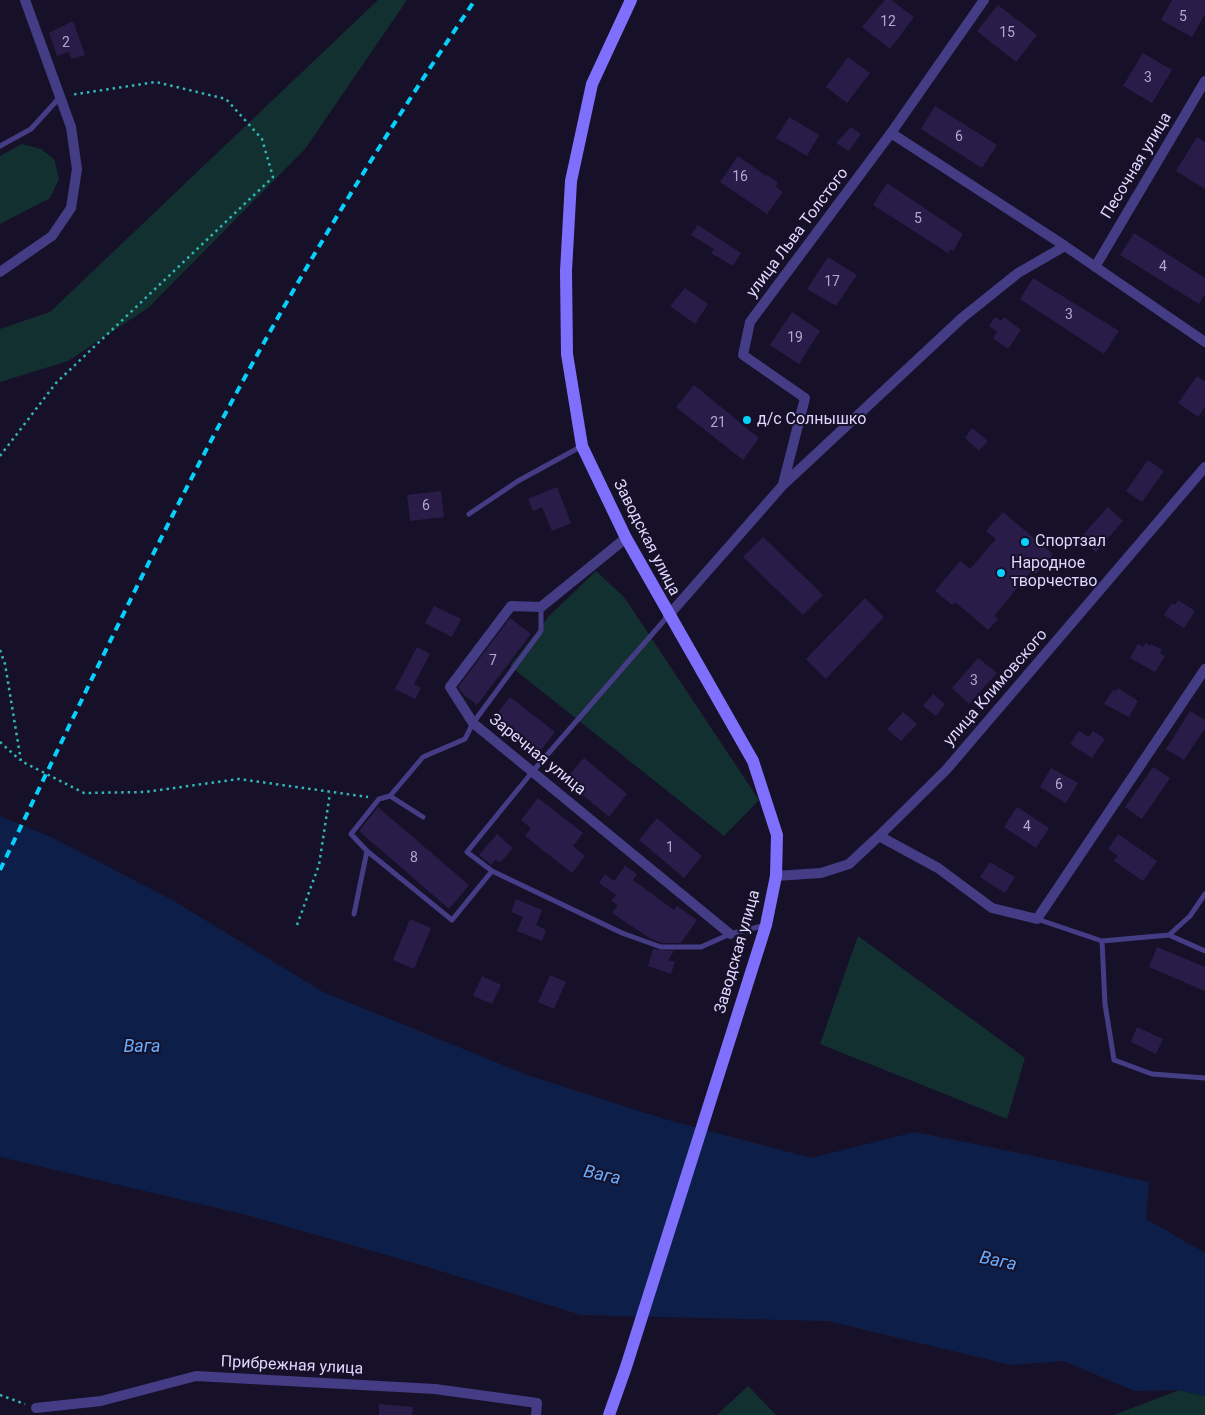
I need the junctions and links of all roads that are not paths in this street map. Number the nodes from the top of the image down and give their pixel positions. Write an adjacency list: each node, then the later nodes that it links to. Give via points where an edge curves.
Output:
1 (25, 0): 5 (street)
2 (630, 0): 12 (main road, Заводская улица, via 592,84 571,181 566,271 568,354)
3 (984, 0): 6 (street, улица Льва Толстого)
4 (1205, 81): 9 (street, Песочная улица)
5 (61, 97): 7 (lane, via 31,129); 10 (street, via 71,128 77,169 71,208 52,236)
6 (891, 133): 8 (street); 14 (street, улица Льва Толстого, via 750,322 743,355 805,398)
7 (0, 146)
8 (1065, 246): 9 (street); 14 (street, via 1018,273 962,318)
9 (1095, 267): 11 (street)
10 (0, 272)
11 (1205, 342)
12 (582, 446): 15 (lane, via 518,481); 16 (main road, Заводская улица)
13 (1205, 467): 24 (street, улица Климовского, via 946,770)
14 (783, 485): 18 (street)
15 (469, 514)
16 (626, 538): 17 (street); 18 (main road, Заводская улица)
17 (541, 607): 20 (lane, via 542,631); 20 (street, Заречная улица, via 511,606 450,687)
18 (668, 616): 21 (lane); 27 (main road, Заводская улица, via 753,761 777,835)
19 (1205, 669): 30 (street)
20 (473, 724): 21 (street, Заречная улица); 22 (lane, via 465,739 424,757)
21 (533, 771): 26 (lane, via 467,852); 32 (street, Заречная улица)
22 (390, 796): 23 (lane); 25 (lane, via 379,799 351,834)
23 (422, 817)
24 (880, 836): 27 (street, улица Климовского, via 849,864 821,873); 30 (street, via 938,868 992,908)
25 (367, 851): 26 (lane, via 452,920); 29 (lane)
26 (492, 871): 32 (lane, via 622,933 661,947 701,947)
27 (776, 876): 31 (main road, Заводская улица)
28 (1205, 894): 33 (lane, via 1190,916)
29 (354, 914)
30 (1037, 919): 34 (lane)
31 (766, 925): 32 (lane); 39 (main road, Заводская улица)
32 (730, 934)
33 (1169, 934): 34 (lane); 35 (lane)
34 (1102, 940): 36 (lane, via 1105,1004 1114,1060 1152,1074)
35 (1205, 951)
36 (1205, 1078)
37 (36, 1408): 38 (street, Прибрежная улица, via 101,1401 196,1376 435,1389 537,1403)
38 (536, 1415)
39 (608, 1415)

